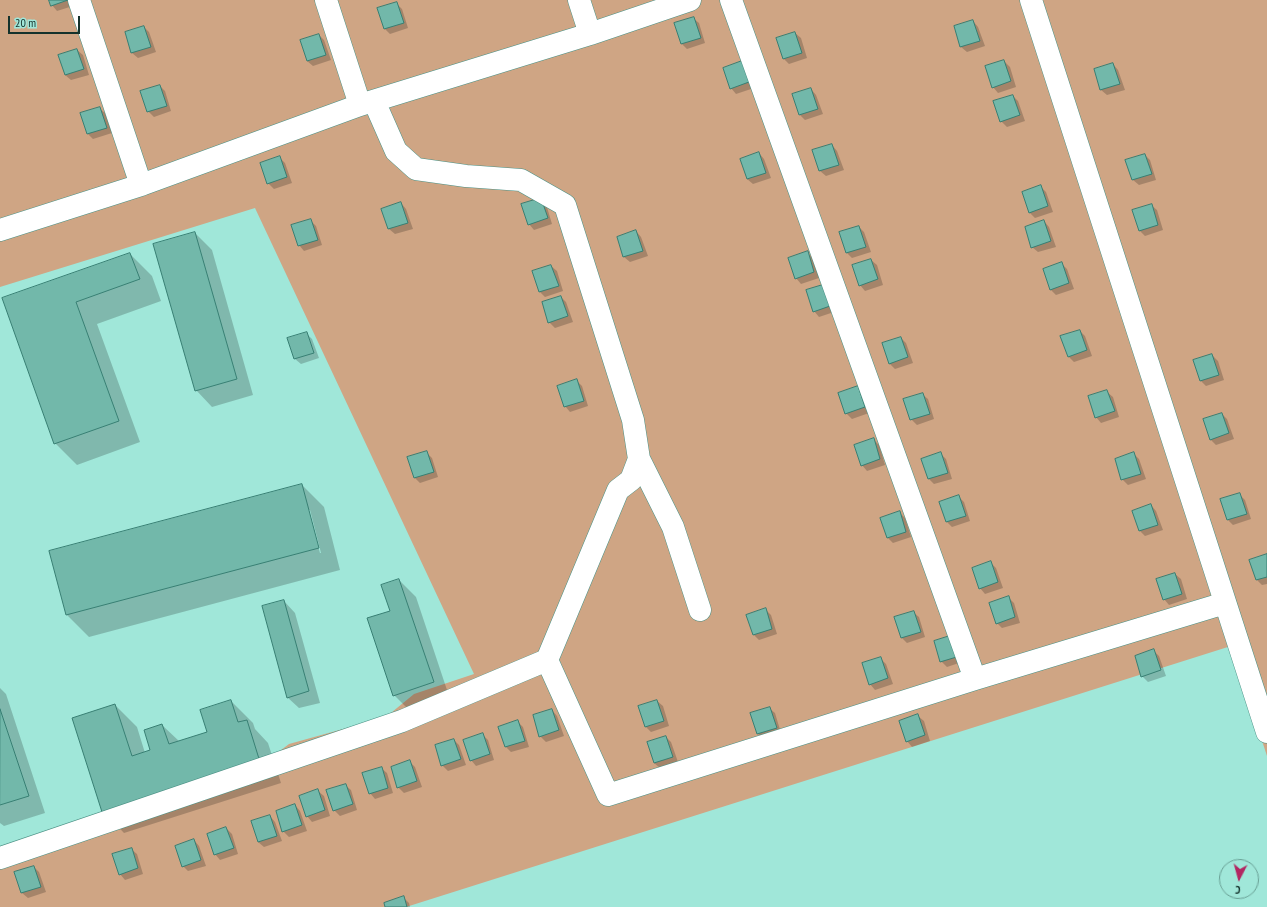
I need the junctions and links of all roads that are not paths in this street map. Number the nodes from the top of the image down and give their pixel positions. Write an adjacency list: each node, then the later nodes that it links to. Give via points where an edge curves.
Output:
1 (79, 0): 9 (street)
2 (326, 0): 8 (street)
3 (579, 0): 7 (street)
4 (690, 0): 7 (street)
5 (731, 0): 15 (street)
6 (1031, 0): 12 (street)
7 (590, 34): 8 (street)
8 (367, 103): 9 (street); 11 (street, via 396,151 416,169 521,180 565,205 633,420)
9 (141, 185): 10 (street)
10 (0, 230)
11 (639, 459): 13 (street, via 673,527); 14 (street, via 630,480 618,490)
12 (1225, 603): 15 (street); 16 (street)
13 (700, 610)
14 (547, 660): 15 (street, via 608,795); 17 (street, via 402,721)
15 (974, 679)
16 (1267, 732)
17 (0, 858)

